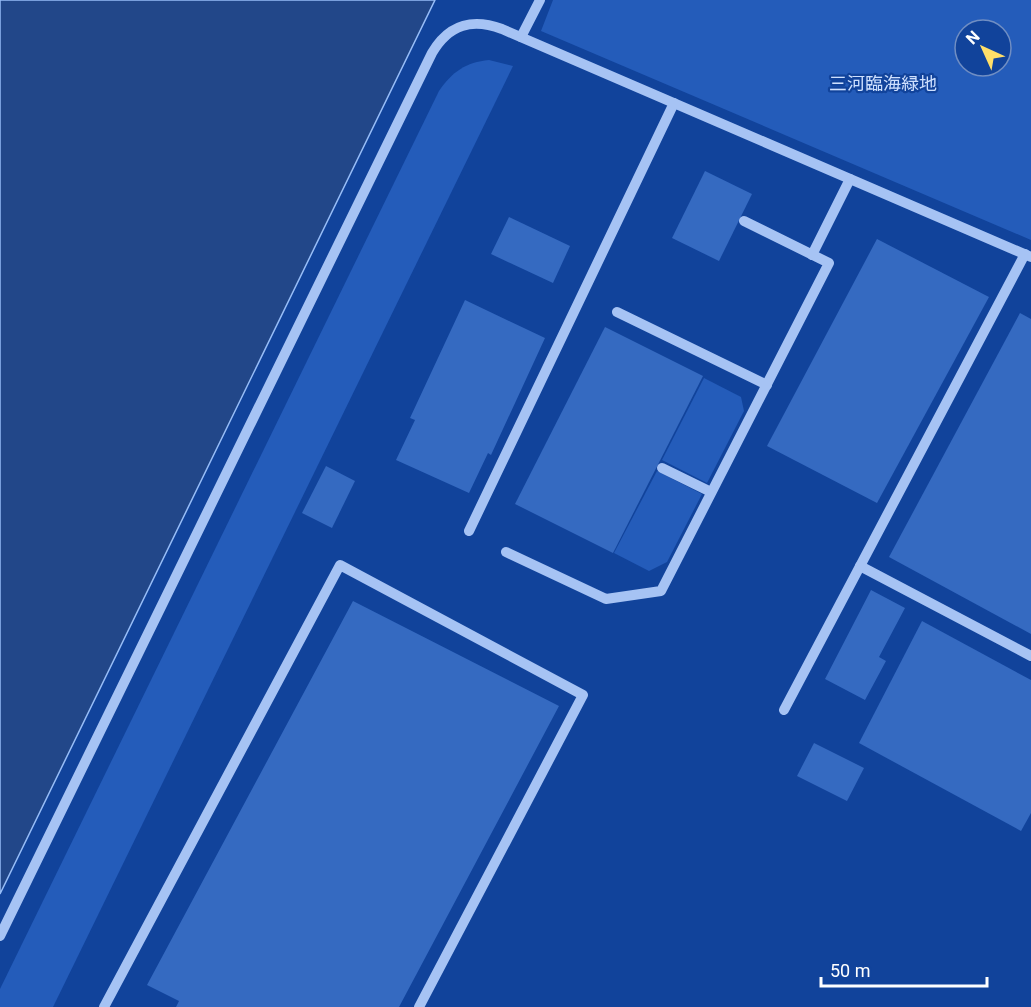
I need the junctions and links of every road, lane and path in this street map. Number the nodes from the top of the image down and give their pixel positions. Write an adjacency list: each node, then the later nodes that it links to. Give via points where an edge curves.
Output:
1 (540, 0): 2 (street)
2 (521, 37): 3 (street); 17 (street, via 490,24 472,23 449,33 432,52)
3 (674, 103): 4 (street); 12 (street)
4 (850, 178): 6 (street); 7 (street)
5 (744, 221): 6 (street)
6 (812, 255): 9 (street, via 829,263)
7 (1028, 255): 14 (street)
8 (617, 312): 9 (street)
9 (767, 385): 11 (street)
10 (662, 468): 11 (street)
11 (711, 492): 13 (street, via 661,591 606,599)
12 (469, 531)
13 (506, 552)
14 (860, 566): 15 (street); 16 (street)
15 (1031, 656)
16 (784, 710)
17 (0, 936)
18 (104, 1007): 19 (street, via 340,566 583,695)
19 (419, 1007)

